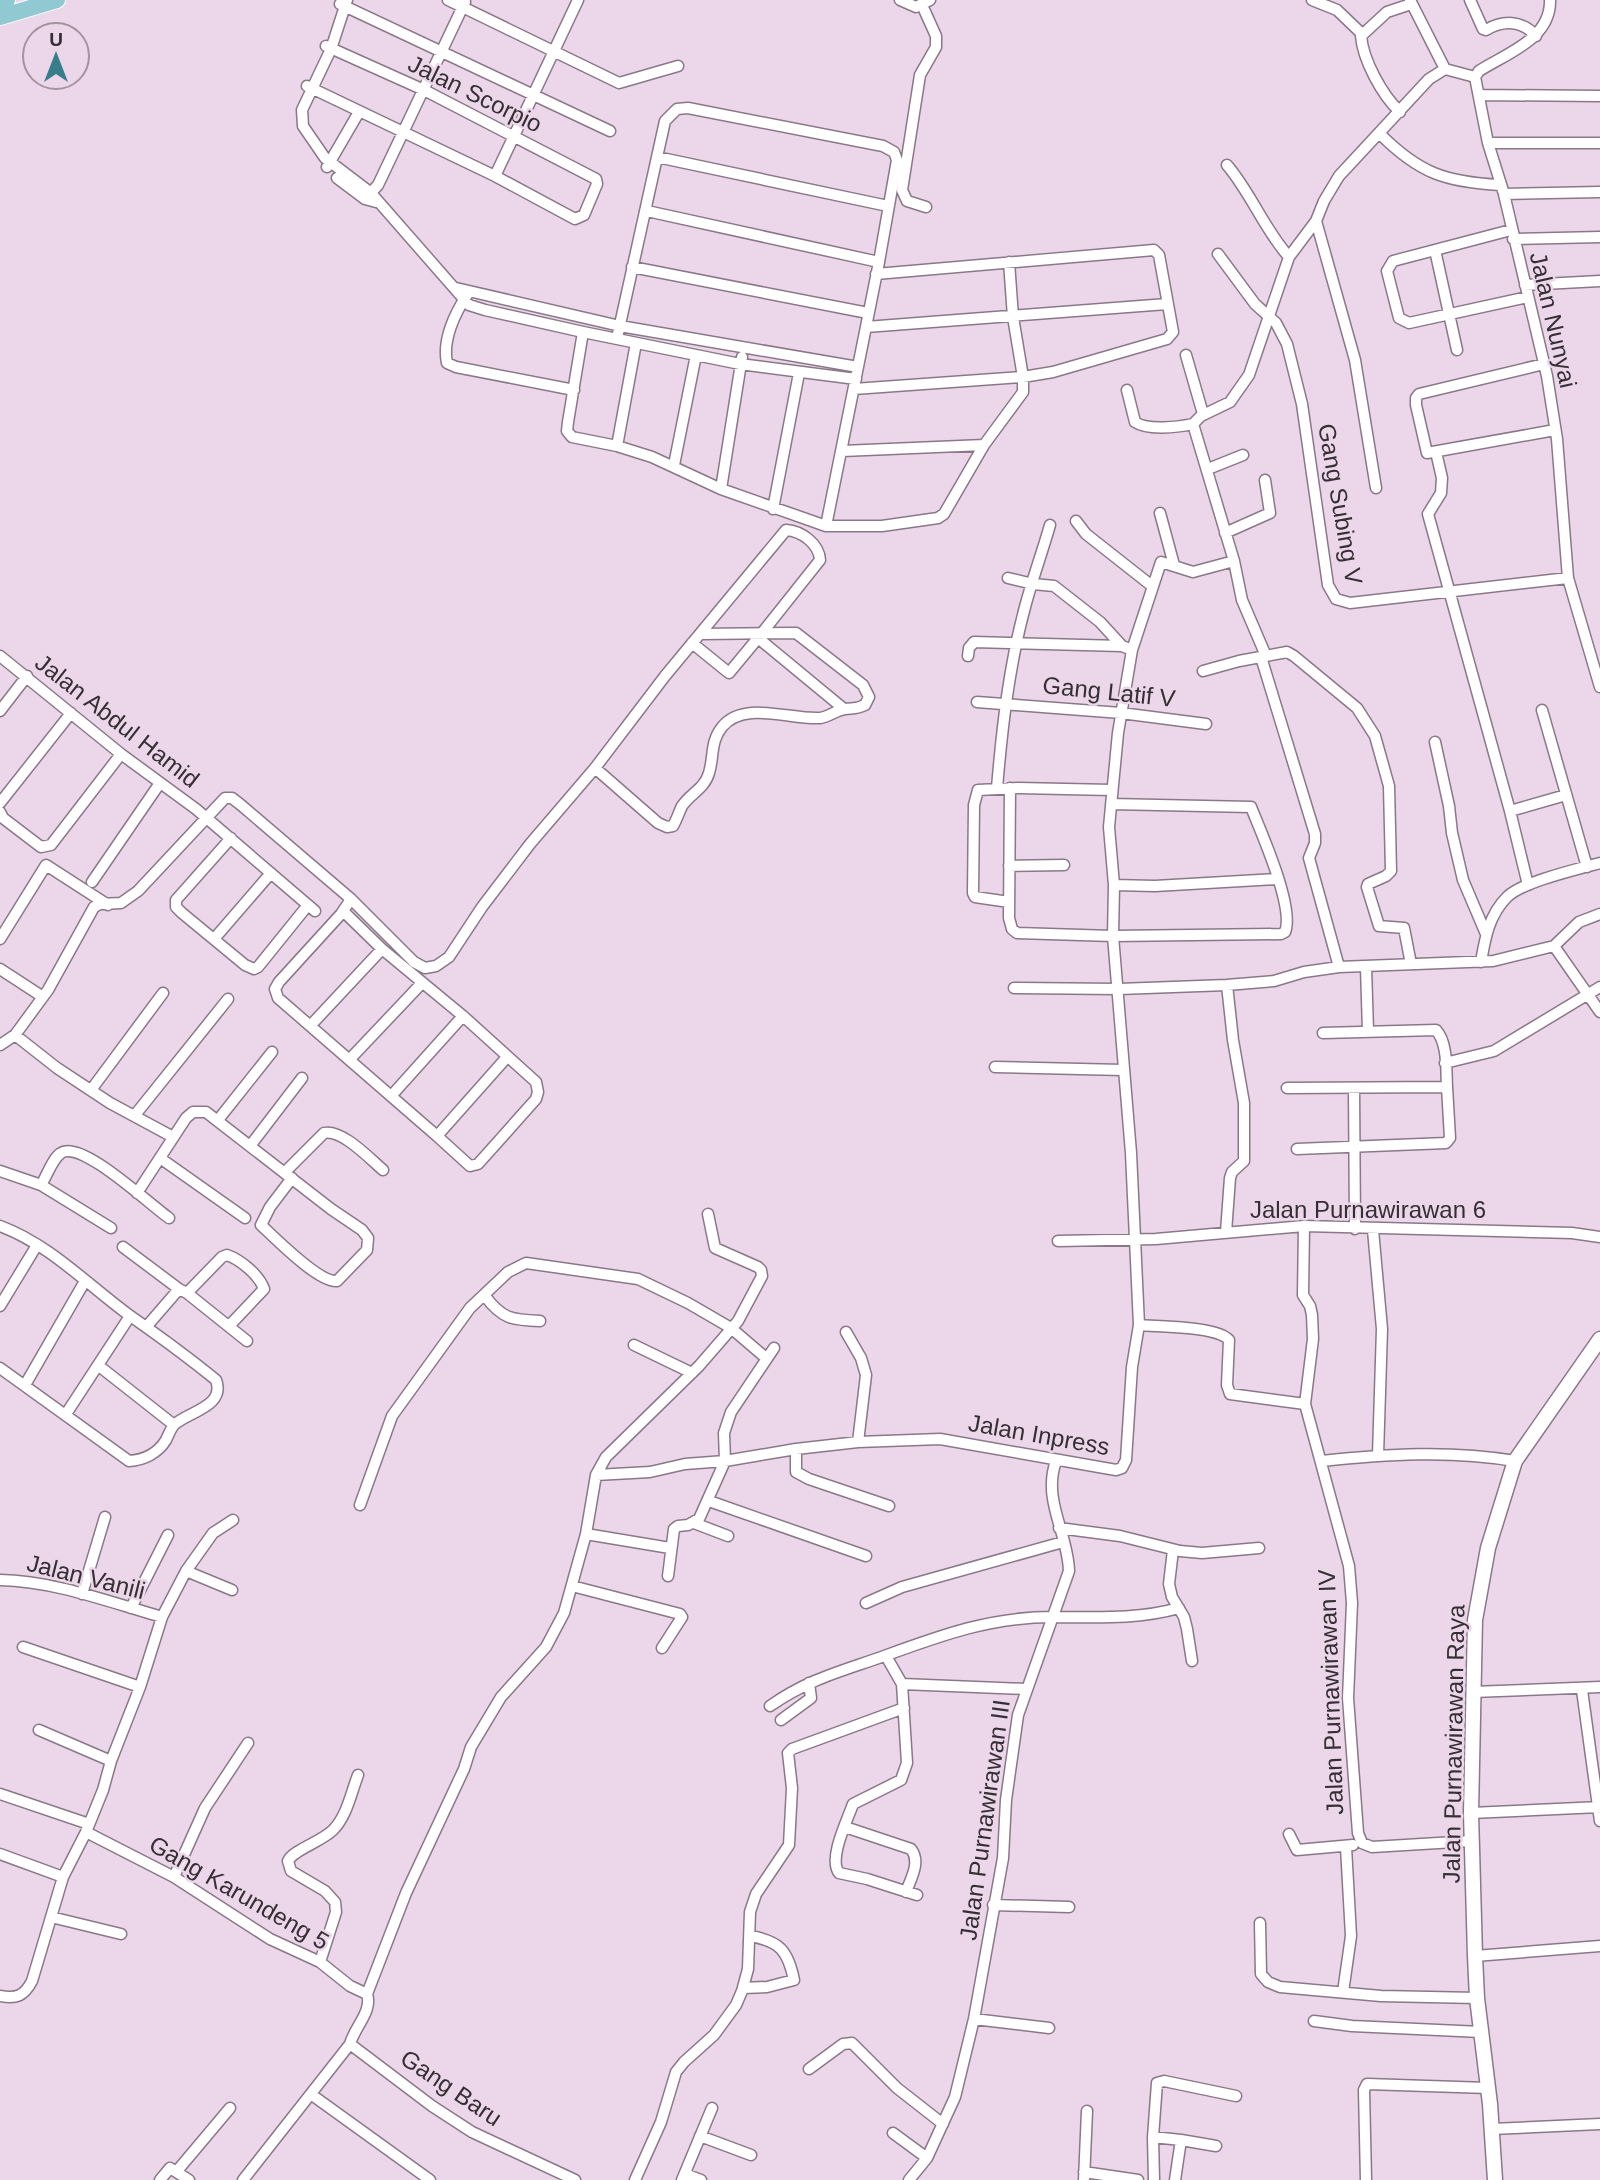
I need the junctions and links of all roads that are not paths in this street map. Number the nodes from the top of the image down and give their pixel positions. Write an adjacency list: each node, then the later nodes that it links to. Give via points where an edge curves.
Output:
1 (7, 0): 9 (main road)
2 (57, 0): 14 (main road)
3 (448, 0): 12 (street)
4 (900, 0): 13 (street, via 916,7)
5 (1312, 0): 16 (street, via 1337,10)
6 (1470, 0): 17 (street, via 1483,29 1513,22)
7 (1549, 0): 17 (street, via 1548,18)
8 (574, 1): 20 (street)
9 (0, 2)
10 (1411, 2): 16 (street, via 1387,12); 22 (street)
11 (344, 3): 18 (street); 19 (street)
12 (465, 3): 19 (street); 20 (street)
13 (926, 3): 45 (street, via 936,47 920,75 902,190 907,201)
14 (23, 5): 15 (main road)
15 (0, 16)
16 (1362, 33): 30 (street, via 1378,84)
17 (1536, 36): 23 (street)
18 (328, 47): 24 (street); 25 (street, Jalan Scorpio)
19 (443, 50): 25 (street); 26 (street)
20 (553, 51): 21 (street, via 619,83); 26 (street)
21 (678, 66)
22 (1446, 69): 23 (street); 30 (street, via 1433,75)
23 (1475, 77): 27 (street, Jalan Nunyai)
24 (309, 88): 29 (street); 39 (street, via 296,107 296,122 307,144)
25 (424, 90): 32 (street); 34 (street, Jalan Scorpio)
26 (533, 94): 31 (street); 34 (street)
27 (1479, 95): 28 (street); 35 (street, Jalan Nunyai)
28 (1600, 96)
29 (359, 112): 32 (street); 39 (street)
30 (1400, 112): 33 (street)
31 (610, 131)
32 (404, 134): 40 (street); 43 (street)
33 (1380, 134): 41 (street, via 1430,172); 47 (street, via 1339,176)
34 (513, 136): 40 (street); 40 (street, Jalan Scorpio, via 598,180 584,215 575,219)
35 (1488, 143): 36 (street); 41 (street, Jalan Nunyai)
36 (1600, 143)
37 (657, 157): 44 (street); 44 (street, via 665,121 677,109 688,108 883,146 894,152 897,160); 46 (street)
38 (1227, 164): 52 (street)
39 (328, 166): 43 (street)
40 (495, 176)
41 (1502, 189): 42 (street); 48 (street, Jalan Nunyai)
42 (1600, 192)
43 (371, 198): 59 (street)
44 (888, 206): 53 (street)
45 (926, 207)
46 (647, 211): 53 (street); 55 (street)
47 (1316, 221): 52 (street); 94 (street, via 1355,360)
48 (1512, 234): 49 (street); 50 (street); 58 (street, Jalan Nunyai)
49 (1600, 237)
50 (1434, 250): 63 (street); 63 (street, via 1393,261 1387,271 1402,321)
51 (1219, 254): 64 (street, via 1255,304)
52 (1289, 257): 64 (street)
53 (879, 262): 56 (street)
54 (1009, 262): 56 (street); 61 (street, via 1154,250 1159,255); 65 (street)
55 (632, 267): 62 (street); 66 (street)
56 (876, 274): 62 (street)
57 (1600, 281): 58 (street)
58 (1525, 285): 60 (street, Jalan Nunyai)
59 (467, 296): 66 (street); 68 (street, via 469,304 485,310); 81 (street, via 453,319 447,363)
60 (1528, 297): 63 (street); 76 (street, Jalan Nunyai)
61 (1167, 304): 65 (street); 79 (street, via 1173,329 1167,339)
62 (868, 313): 67 (street)
63 (1449, 313): 72 (street)
64 (1269, 314): 83 (street, via 1241,388 1230,402); 108 (street, Gang Subing V, via 1282,331 1302,404 1328,586 1336,599 1350,603)
65 (1013, 317): 67 (street); 79 (street)
66 (620, 326): 69 (street); 71 (street)
67 (866, 327): 77 (street)
68 (583, 332): 69 (street); 81 (street)
69 (617, 338): 70 (street)
70 (636, 343): 73 (street); 87 (street)
71 (744, 347): 75 (street); 77 (street)
72 (1457, 350)
73 (696, 355): 75 (street); 91 (street)
74 (1186, 355): 83 (street)
75 (740, 364): 78 (street); 95 (street)
76 (1544, 364): 85 (street, Jalan Nunyai); 89 (street, via 1419,394 1416,405 1427,453)
77 (858, 368): 80 (street)
78 (799, 373): 80 (street); 96 (street)
79 (1023, 377): 80 (street); 86 (street, via 1023,392)
80 (855, 384): 88 (street)
81 (574, 390): 87 (street, via 568,431 572,438)
82 (1127, 390): 84 (street, via 1140,426)
83 (1203, 415): 84 (street)
84 (1193, 424): 92 (street)
85 (1555, 430): 89 (street); 105 (street, Jalan Nunyai)
86 (984, 445): 88 (street); 100 (street, via 938,518 882,526)
87 (617, 446): 91 (street)
88 (842, 451): 100 (street)
89 (1436, 452): 108 (street, via 1441,493 1428,514)
90 (1243, 455): 92 (street)
91 (674, 465): 95 (street)
92 (1208, 469): 101 (street)
93 (1265, 480): 101 (street, via 1270,513)
94 (1376, 488)
95 (720, 489): 96 (street)
96 (772, 509): 100 (street)
97 (1160, 513): 103 (street)
98 (1076, 521): 107 (street)
99 (1049, 525): 106 (street, Gang Latif V)
100 (826, 526)
101 (1224, 533): 102 (street)
102 (1234, 561): 103 (street, via 1198,572); 116 (street, via 1242,600)
103 (1174, 565): 107 (street, via 1161,562)
104 (1008, 578): 106 (street)
105 (1569, 578): 108 (street, Gang Subing V); 119 (street, Jalan Nunyai)
106 (1033, 584): 112 (street, Gang Latif V); 113 (street, via 1055,586)
107 (1152, 586): 113 (street, Jalan Inpress)
108 (1448, 590): 138 (street)
109 (701, 634): 110 (street); 110 (street, via 786,530 792,530 813,544 820,560); 111 (street)
110 (761, 635): 111 (street, via 729,673); 122 (street); 122 (street, via 796,634 863,685 869,697 865,705)
111 (692, 643): 130 (street)
112 (1016, 643): 113 (street); 115 (street, via 974,642); 121 (street, Gang Latif V)
113 (1127, 648): 126 (street, Jalan Inpress)
114 (0, 656): 118 (street, Jalan Abdul Hamid)
115 (968, 656)
116 (1264, 657): 117 (street); 163 (street, via 1284,652 1294,656 1357,708 1375,736 1389,786 1392,863 1386,876 1367,887 1379,926 1405,930); 164 (street, via 1315,834 1309,859)
117 (1203, 671)
118 (27, 676): 124 (street); 125 (street, Jalan Abdul Hamid)
119 (1600, 687)
120 (977, 702): 121 (street, Gang Latif V)
121 (1007, 703): 126 (street, Gang Latif V); 132 (street, Gang Latif V)
122 (844, 709): 130 (street, via 817,718 732,717 712,746 709,774 702,788 667,827)
123 (1542, 710): 135 (street)
124 (0, 711)
125 (71, 713): 129 (street, Jalan Abdul Hamid); 136 (street)
126 (1121, 713): 127 (street, Gang Latif V); 134 (street, Jalan Inpress)
127 (1206, 724)
128 (1435, 742): 156 (street, via 1463,880)
129 (121, 754): 131 (street, Jalan Abdul Hamid); 139 (street, via 51,845 41,847)
130 (595, 768): 151 (street, via 530,844 449,957 436,966 425,968 414,962)
131 (160, 783): 140 (street, Jalan Abdul Hamid); 148 (street)
132 (997, 788): 133 (street); 152 (street, via 978,790 975,796 972,889 975,897)
133 (1010, 788): 134 (street); 144 (street)
134 (1112, 790): 137 (street, Jalan Inpress)
135 (1566, 795): 138 (street); 145 (street)
136 (0, 803)
137 (1111, 804): 147 (street, via 1251,807); 149 (street, Jalan Inpress)
138 (1510, 811): 150 (street)
139 (0, 812)
140 (208, 818): 141 (street, Jalan Abdul Hamid); 151 (street, via 220,801 232,798); 153 (street, via 138,891 121,903)
141 (230, 838): 146 (street, Jalan Abdul Hamid); 159 (street, via 175,903)
142 (1600, 863): 145 (street)
143 (1064, 865): 144 (street)
144 (1009, 866): 152 (street)
145 (1587, 867): 150 (street)
146 (271, 873): 159 (street); 159 (street, Jalan Abdul Hamid, via 312,908 254,969)
147 (1278, 879): 149 (street); 157 (street, via 1288,923 1281,934)
148 (92, 883)
149 (1114, 885): 157 (street, Jalan Inpress)
150 (1528, 885): 156 (street, via 1505,899)
151 (351, 899): 154 (street)
152 (1009, 902): 157 (street, via 1010,925 1017,933)
153 (108, 905): 158 (street, via 46,865); 174 (street, via 100,904 90,912)
154 (343, 911): 161 (street); 178 (street, via 275,989 278,998)
155 (1600, 914): 160 (street, via 1579,922)
156 (1486, 934): 162 (street)
157 (1113, 936): 171 (street, Jalan Inpress)
158 (0, 939)
159 (214, 939)
160 (1554, 946): 162 (street); 173 (street)
161 (382, 949): 167 (street); 178 (street)
162 (1481, 962): 163 (street)
163 (1412, 964): 165 (street)
164 (1339, 967): 165 (street); 168 (street, via 1274,981)
165 (1366, 967): 179 (street)
166 (0, 969): 174 (street)
167 (422, 983): 177 (street); 185 (street)
168 (1227, 985): 171 (street); 216 (street, via 1244,1103 1244,1161 1230,1178)
169 (1600, 987): 173 (street)
170 (1014, 988): 171 (street)
171 (1119, 989): 188 (street, Jalan Inpress)
172 (163, 993): 193 (street)
173 (1588, 996): 176 (street); 186 (street, via 1494,1051)
174 (43, 997): 181 (street)
175 (228, 999): 195 (street)
176 (1600, 1012)
177 (463, 1016): 184 (street); 194 (street)
178 (310, 1025): 185 (street)
179 (1368, 1031): 180 (street); 186 (street, via 1437,1030)
180 (1322, 1033)
181 (15, 1035): 182 (street); 193 (street)
182 (0, 1045)
183 (272, 1052): 196 (street)
184 (507, 1057): 197 (street); 197 (street, via 536,1082 538,1092 483,1161 470,1166)
185 (350, 1059): 194 (street)
186 (1446, 1063): 190 (street)
187 (995, 1067): 188 (street)
188 (1123, 1070): 218 (street, Jalan Inpress)
189 (302, 1078): 199 (street)
190 (1447, 1087): 192 (street); 200 (street, via 1450,1139 1446,1143)
191 (1287, 1088): 192 (street)
192 (1354, 1088): 200 (street)
193 (91, 1090): 195 (street)
194 (392, 1095): 197 (street)
195 (135, 1115): 198 (street)
196 (218, 1120): 198 (street, via 206,1112 193,1112); 199 (street)
197 (437, 1136)
198 (173, 1137): 202 (street)
199 (250, 1146): 205 (street)
200 (1354, 1146): 201 (street); 214 (street)
201 (1297, 1149)
202 (160, 1158): 207 (street); 209 (street)
203 (383, 1170): 205 (street, via 332,1131 324,1133)
204 (0, 1171): 206 (street)
205 (289, 1175): 205 (street, via 368,1238 367,1250 337,1281 317,1272 261,1225)
206 (41, 1185): 207 (street, via 57,1157 73,1150); 213 (street)
207 (137, 1193): 210 (street)
208 (708, 1214): 231 (street, via 715,1248 747,1260 762,1272)
209 (245, 1218)
210 (169, 1219)
211 (0, 1226): 220 (street)
212 (1304, 1226): 214 (street, Jalan Purnawirawan 6); 216 (street, Jalan Purnawirawan 6); 242 (street, Jalan Purnawirawan IV, via 1303,1295 1310,1306 1312,1327)
213 (111, 1228)
214 (1355, 1229): 215 (street, Jalan Purnawirawan 6)
215 (1373, 1230): 217 (street, Jalan Purnawirawan 6); 247 (street, via 1382,1329)
216 (1226, 1232): 218 (street, Jalan Purnawirawan 6)
217 (1600, 1237)
218 (1136, 1238): 219 (street, Jalan Purnawirawan 6); 228 (street, Jalan Inpress)
219 (1058, 1241)
220 (37, 1245): 222 (street); 225 (street)
221 (123, 1247): 223 (street)
222 (85, 1281): 226 (street); 241 (street)
223 (183, 1291): 229 (street); 230 (street); 230 (street, via 222,1257 235,1257 264,1289)
224 (485, 1296): 227 (street, via 498,1313); 231 (street, via 508,1272 526,1263 567,1267 638,1279); 254 (street, via 470,1308 392,1416)
225 (0, 1306)
226 (130, 1316): 229 (street); 238 (street)
227 (540, 1321)
228 (1139, 1325): 242 (street, via 1225,1336 1229,1340 1230,1394); 249 (street, Jalan Inpress, via 1122,1468)
229 (147, 1326): 244 (street, via 218,1385 210,1404)
230 (229, 1326): 234 (street)
231 (731, 1328): 237 (street); 240 (street)
232 (846, 1332): 245 (street, via 866,1375)
233 (1600, 1339): 251 (street, Jalan Purnawirawan Raya)
234 (247, 1341)
235 (634, 1345): 240 (street)
236 (774, 1348): 237 (street)
237 (766, 1358): 248 (street, via 731,1412 724,1433)
238 (99, 1366): 243 (street); 244 (street)
239 (0, 1368): 241 (street)
240 (692, 1373): 252 (street, via 631,1431)
241 (26, 1385): 243 (street)
242 (1305, 1404): 250 (street, Jalan Purnawirawan IV)
243 (66, 1414): 244 (street, via 128,1461 156,1452)
244 (174, 1425)
245 (858, 1442): 246 (street, Jalan Inpress); 249 (street, Jalan Inpress, via 940,1439)
246 (796, 1449): 248 (street, Jalan Inpress); 255 (street, via 796,1472)
247 (1378, 1455): 250 (street); 251 (street, via 1449,1454)
248 (725, 1461): 252 (street, Jalan Inpress); 253 (street)
249 (1056, 1461): 259 (street, Jalan Purnawirawan III, via 1052,1502)
250 (1322, 1461): 305 (street, Jalan Purnawirawan IV, via 1349,1566 1349,1727)
251 (1515, 1461): 289 (street, Jalan Purnawirawan Raya, via 1486,1560 1475,1619)
252 (596, 1475): 260 (street)
253 (709, 1501): 258 (street); 267 (street)
254 (360, 1505)
255 (889, 1506)
256 (105, 1517): 273 (street)
257 (233, 1520): 268 (street, via 213,1533)
258 (694, 1523): 262 (street); 264 (street, via 675,1527)
259 (1059, 1528): 263 (street, Jalan Purnawirawan III); 266 (street)
260 (586, 1534): 264 (street); 271 (street)
261 (168, 1535): 275 (street)
262 (728, 1536)
263 (1063, 1542): 274 (street, via 902,1587); 278 (street, Jalan Purnawirawan III, via 1069,1571)
264 (670, 1548): 269 (street)
265 (1259, 1548): 266 (street, via 1202,1553)
266 (1173, 1549): 276 (street, via 1169,1584)
267 (866, 1556)
268 (186, 1571): 272 (street); 277 (street)
269 (668, 1576)
270 (0, 1580): 273 (street, Jalan Vanili, via 22,1580)
271 (572, 1586): 280 (street, via 680,1614); 321 (street, via 546,1647 501,1697 471,1747)
272 (232, 1590)
273 (82, 1594): 275 (street, Jalan Vanili)
274 (866, 1603)
275 (131, 1608): 277 (street, Jalan Vanili)
276 (1179, 1608): 278 (street, via 1098,1619); 282 (street)
277 (162, 1617): 285 (street)
278 (1053, 1617): 281 (street, via 986,1623); 287 (street, Jalan Purnawirawan III)
279 (23, 1647): 285 (street)
280 (662, 1648)
281 (886, 1656): 283 (street); 284 (street)
282 (1192, 1661)
283 (809, 1683): 290 (street); 292 (street, via 811,1698)
284 (902, 1685): 287 (street); 291 (street)
285 (140, 1687): 295 (street)
286 (1600, 1688): 288 (street)
287 (1026, 1689): 310 (street, Jalan Purnawirawan III, via 1018,1716 1003,1858)
288 (1581, 1690): 289 (street); 298 (street)
289 (1472, 1692): 299 (street, Jalan Purnawirawan Raya)
290 (770, 1706)
291 (904, 1708): 301 (street, via 904,1774 901,1780 853,1804); 315 (street, via 788,1753 792,1788 789,1845 755,1895)
292 (781, 1720)
293 (38, 1730): 295 (street)
294 (248, 1742): 309 (street, via 205,1808)
295 (111, 1761): 302 (street)
296 (358, 1775): 318 (street, via 342,1819 288,1861 291,1871 335,1902)
297 (0, 1794): 302 (street, Gang Karundeng 5)
298 (1599, 1807): 299 (street); 300 (street)
299 (1471, 1813): 304 (street, Jalan Purnawirawan Raya)
300 (1600, 1821)
301 (845, 1827): 301 (street, via 835,1859 837,1871 912,1894 914,1852)
302 (87, 1828): 308 (street); 309 (street, Gang Karundeng 5)
303 (1289, 1834): 306 (street, via 1297,1850)
304 (1471, 1842): 305 (street, Jalan Purnawirawan IV); 317 (street, Jalan Purnawirawan Raya)
305 (1362, 1843): 306 (street)
306 (1346, 1847): 320 (street, via 1351,1936)
307 (0, 1854): 308 (street)
308 (63, 1877): 312 (street)
309 (174, 1877): 318 (street, Gang Karundeng 5, via 270,1939)
310 (993, 1905): 311 (street); 324 (street, Jalan Purnawirawan III)
311 (1069, 1907)
312 (51, 1917): 314 (street); 322 (street, via 26,1993 16,1998)
313 (1260, 1923): 320 (street, via 1261,1974 1268,1982)
314 (121, 1934)
315 (750, 1936): 319 (street); 319 (street, via 768,1939 788,1955 794,1980)
316 (1600, 1946): 317 (street)
317 (1475, 1956): 323 (street, Jalan Purnawirawan Raya)
318 (320, 1962): 321 (street, Gang Karundeng 5)
319 (743, 1988): 354 (street, via 715,2035 676,2072 661,2122)
320 (1343, 1992): 323 (street)
321 (367, 1994): 328 (street, via 369,2005)
322 (0, 1996)
323 (1477, 1998): 327 (street, Jalan Purnawirawan Raya)
324 (974, 2019): 326 (street); 336 (street, Jalan Purnawirawan III, via 955,2097)
325 (1314, 2021): 327 (street)
326 (1049, 2028)
327 (1481, 2032): 330 (street, Jalan Purnawirawan Raya)
328 (350, 2044): 331 (street); 349 (street, Gang Baru, via 472,2132)
329 (810, 2069): 336 (street, via 842,2044 852,2043 897,2088)
330 (1488, 2088): 338 (street, Jalan Purnawirawan Raya); 360 (street, via 1367,2084)
331 (312, 2095): 352 (street); 353 (street)
332 (1237, 2096): 341 (street, via 1160,2081)
333 (230, 2108): 346 (street)
334 (712, 2108): 340 (street)
335 (1087, 2112): 347 (street)
336 (943, 2124): 345 (street, Jalan Purnawirawan III)
337 (1600, 2124): 338 (street)
338 (1492, 2129): 361 (street, Jalan Purnawirawan Raya)
339 (892, 2133): 345 (street)
340 (700, 2136): 344 (street); 348 (street)
341 (1153, 2137): 342 (street); 358 (street)
342 (1181, 2140): 343 (street); 359 (street)
343 (1216, 2146)
344 (751, 2155)
345 (927, 2158): 356 (street, Jalan Purnawirawan III)
346 (177, 2171): 350 (street, via 169,2168); 351 (street)
347 (1084, 2176): 357 (street)
348 (684, 2177): 355 (street)
349 (571, 2179)
350 (160, 2180)
351 (190, 2180)
352 (243, 2180)
353 (429, 2180)
354 (635, 2180)
355 (701, 2180)
356 (909, 2180)
357 (1139, 2180)
358 (1154, 2180)
359 (1175, 2180)
360 (1366, 2180)
361 (1494, 2180)

